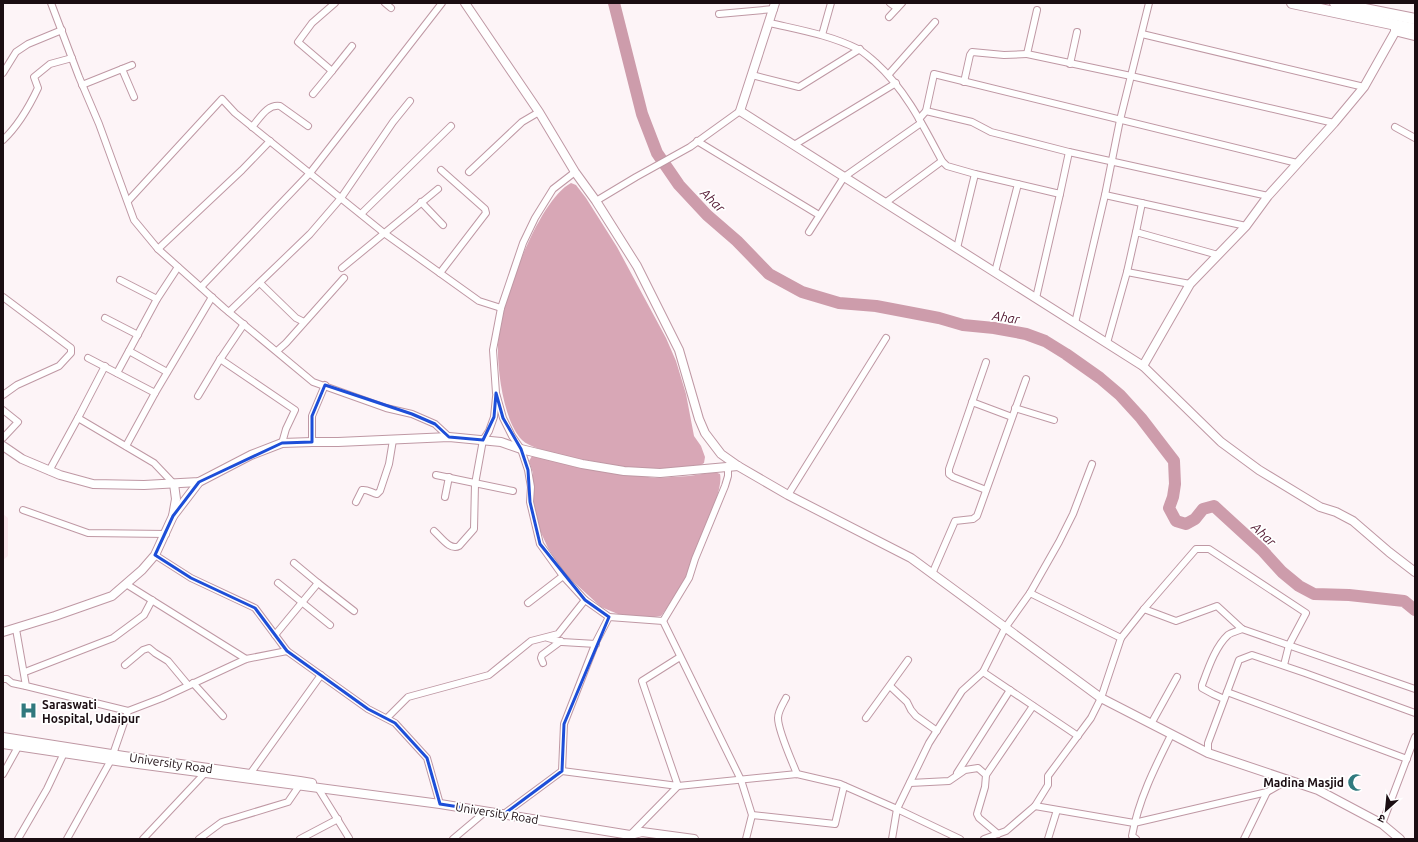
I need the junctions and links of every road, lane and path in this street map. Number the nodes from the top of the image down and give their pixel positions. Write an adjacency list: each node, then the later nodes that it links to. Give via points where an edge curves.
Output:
1 (51, 3): 24 (street)
2 (335, 3): 36 (street, via 312,23 298,42)
3 (385, 3): 14 (street)
4 (442, 3): 70 (street)
5 (465, 3): 50 (street)
6 (831, 3): 27 (street)
7 (890, 3): 15 (street)
8 (902, 3): 15 (street)
9 (1149, 3): 26 (street)
10 (1292, 3): 13 (highway)
11 (1335, 3): 19 (highway)
12 (774, 6): 17 (street); 21 (street)
13 (1318, 6): 22 (highway)
14 (391, 8)
15 (897, 8): 18 (street)
16 (1037, 10): 31 (street)
17 (719, 14)
18 (889, 17)
19 (1415, 19)
20 (936, 22): 38 (street)
21 (770, 23): 27 (street); 39 (street)
22 (1395, 28): 23 (highway); 28 (street); 44 (street)
23 (1415, 29)
24 (62, 30): 32 (street); 37 (street, via 28,44 16,52)
25 (1077, 32): 34 (street)
26 (1142, 34): 40 (street); 44 (street)
27 (822, 35): 30 (street)
28 (1415, 37)
29 (352, 46): 36 (street)
30 (860, 49): 38 (street); 39 (street, via 799,87)
31 (1027, 54): 34 (street); 41 (street, via 972,52)
32 (72, 58): 43 (street); 59 (street, via 50,64 34,77 38,88 12,131)
33 (132, 64): 35 (street)
34 (1070, 64): 40 (street)
35 (122, 69): 43 (street); 46 (street)
36 (332, 71): 45 (street)
37 (3, 73)
38 (889, 74): 42 (street)
39 (752, 75): 48 (street)
40 (1131, 76): 51 (street); 53 (street)
41 (964, 82): 49 (street, via 934,74); 51 (street)
42 (896, 83): 52 (street); 62 (street)
43 (82, 85): 79 (street)
44 (1364, 87): 53 (street)
45 (313, 94)
46 (134, 97)
47 (410, 100): 78 (street)
48 (740, 111): 61 (street); 62 (street)
49 (926, 111): 52 (street); 63 (street, via 972,122 991,132)
50 (539, 112): 68 (street, via 522,122); 69 (street)
51 (1120, 120): 65 (street); 66 (street)
52 (920, 121): 64 (street); 72 (street)
53 (1334, 124): 66 (street)
54 (252, 126): 55 (street, via 275,105); 60 (street); 79 (street, via 222,99)
55 (308, 126)
56 (451, 126): 84 (street)
57 (1395, 127): 58 (street)
58 (1415, 138)
59 (3, 140)
60 (270, 141): 70 (street); 92 (street)
61 (697, 141): 80 (street); 85 (street)
62 (794, 145): 72 (street)
63 (1069, 152): 65 (street); 75 (street)
64 (942, 161): 71 (street, via 947,166); 82 (street)
65 (1112, 161): 76 (street); 77 (street)
66 (1297, 163): 77 (street)
67 (441, 170): 98 (street, via 486,213)
68 (469, 172)
69 (575, 172): 80 (street); 108 (street, via 553,189 535,218 523,243)
70 (310, 173): 78 (street); 103 (street)
71 (975, 174): 73 (street); 91 (street)
72 (844, 177): 82 (street); 85 (street)
73 (1018, 184): 75 (street); 96 (street)
74 (438, 189): 81 (street)
75 (1060, 194): 106 (street)
76 (1105, 195): 83 (street); 112 (street)
77 (1268, 196): 87 (street)
78 (341, 198): 84 (street); 101 (street, via 310,234)
79 (128, 201): 92 (street, via 134,220)
80 (596, 201): 148 (street, via 637,266 679,350 705,433 721,454)
81 (421, 202): 86 (street); 90 (street)
82 (885, 203): 91 (street)
83 (1142, 203): 87 (street); 89 (street)
84 (361, 214): 90 (street)
85 (818, 215): 88 (street)
86 (444, 224)
87 (1246, 226): 93 (street)
88 (809, 232)
89 (1136, 232): 93 (street); 97 (street)
90 (384, 233): 95 (street); 98 (street)
91 (957, 248): 96 (street)
92 (158, 249): 94 (street)
93 (1218, 255): 102 (street)
94 (178, 267): 103 (street); 107 (street)
95 (342, 268)
96 (996, 272): 106 (street)
97 (1127, 272): 102 (street); 116 (street)
98 (440, 273): 108 (street, via 479,301)
99 (344, 278): 111 (street)
100 (120, 280): 107 (street)
101 (260, 283): 109 (street); 111 (street, via 296,318)
102 (1190, 284): 123 (street)
103 (201, 286): 105 (street)
104 (3, 297): 130 (street, via 71,348 71,353 59,366 17,385)
105 (212, 297): 109 (street); 124 (street)
106 (1036, 298): 112 (street)
107 (157, 299): 114 (street)
108 (501, 308): 129 (street, via 493,350)
109 (229, 312): 113 (street)
110 (105, 318): 114 (street)
111 (304, 322): 118 (street)
112 (1075, 323): 116 (street)
113 (244, 324): 118 (street); 120 (street)
114 (138, 335): 117 (street)
115 (886, 338): 158 (street)
116 (1107, 343): 123 (street)
117 (130, 351): 124 (street); 125 (street)
118 (276, 351): 127 (street, via 313,382)
119 (88, 358): 122 (street)
120 (220, 359): 131 (street); 143 (street, via 295,410)
121 (986, 362): 132 (street)
122 (105, 366): 125 (street); 136 (street)
123 (1143, 366): 167 (street, via 1221,442 1259,470 1320,507 1353,521)
124 (167, 372): 128 (street)
125 (117, 373): 128 (street)
126 (1026, 379): 133 (street)
127 (325, 385): 138 (street, via 386,408 412,414 435,424); 142 (street, via 312,416)
128 (155, 393): 145 (street)
129 (496, 393): 141 (street, via 494,417); 146 (street, via 512,436)
130 (3, 395)
131 (198, 396)
132 (972, 402): 135 (street); 156 (street, via 949,469 953,477)
133 (1015, 408): 135 (street); 137 (street)
134 (3, 410): 139 (street, via 18,422)
135 (1012, 417): 156 (street)
136 (78, 418): 145 (street); 150 (street)
137 (1054, 420)
138 (449, 437): 140 (street); 141 (street)
139 (3, 438)
140 (393, 440): 142 (street); 160 (street, via 380,492 378,494 362,490)
141 (483, 440): 146 (street, via 501,442); 155 (street)
142 (312, 442): 143 (street)
143 (282, 443): 153 (street)
144 (3, 446): 150 (street, via 22,459)
145 (126, 446): 154 (street, via 154,463)
146 (521, 449): 149 (street, via 624,471 660,473); 169 (street, via 528,470 530,502 540,544)
147 (1092, 464): 173 (street, via 1073,514)
148 (738, 466): 149 (street); 158 (street)
149 (728, 468): 181 (street, via 725,486 689,578)
150 (49, 471): 154 (street, via 93,484)
151 (436, 475): 152 (street)
152 (449, 477): 155 (street); 159 (street)
153 (199, 482): 154 (street); 162 (street)
154 (174, 484): 162 (street, via 176,499)
155 (475, 484): 157 (street); 163 (street, via 474,529 456,548)
156 (986, 490): 168 (street, via 977,516 973,519 955,521 953,524)
157 (513, 491)
158 (788, 495): 168 (street, via 911,558)
159 (444, 498)
160 (356, 502)
161 (23, 510): 164 (street, via 88,533)
162 (173, 516): 164 (street)
163 (434, 531)
164 (166, 534): 165 (street)
165 (155, 555): 172 (street); 187 (street, via 191,578 255,608)
166 (294, 563): 171 (street)
167 (1415, 572)
168 (932, 574): 184 (street)
169 (563, 576): 175 (street); 177 (street)
170 (278, 583): 176 (street)
171 (318, 583): 176 (street); 179 (street)
172 (126, 584): 174 (street); 183 (street, via 112,596)
173 (1030, 593): 184 (street); 189 (street)
174 (152, 600): 195 (street); 200 (street, via 144,615 113,638)
175 (585, 600): 180 (street); 188 (street, via 558,634)
176 (302, 602): 182 (street); 187 (street)
177 (528, 603)
178 (1144, 609): 185 (street, via 1176,621 1217,606); 189 (street); 192 (street, via 1196,549 1209,549 1306,612)
179 (354, 611)
180 (609, 617): 181 (street); 191 (street)
181 (663, 621): 194 (street)
182 (330, 625)
183 (16, 628): 186 (street); 200 (street)
184 (1005, 628): 201 (street); 212 (street)
185 (1242, 628): 192 (street); 213 (street, via 1224,640 1214,655 1202,685 1202,688)
186 (3, 632)
187 (276, 635): 193 (street)
188 (547, 637): 190 (street); 218 (street, via 531,641 489,675 408,697)
189 (1121, 638): 212 (street)
190 (561, 641): 191 (street); 197 (street, via 542,654)
191 (596, 644): 232 (street, via 564,724)
192 (1289, 645): 199 (street); 208 (street)
193 (287, 651): 195 (street); 202 (street)
194 (680, 657): 239 (street); 243 (street, via 642,681)
195 (246, 659): 205 (street)
196 (908, 660): 207 (street)
197 (543, 663)
198 (125, 665): 205 (street, via 149,648 168,661)
199 (1284, 665): 210 (street, via 1252,655 1239,660); 216 (street)
200 (24, 672): 206 (street)
201 (983, 672): 209 (street); 221 (street, via 962,691)
202 (321, 675): 218 (street, via 368,709); 235 (street)
203 (1177, 677): 220 (street)
204 (3, 680): 206 (street)
205 (191, 684): 215 (street); 217 (street)
206 (26, 686): 215 (street)
207 (890, 686): 219 (street); 221 (street, via 907,702 916,716)
208 (1415, 689)
209 (1010, 690): 214 (street); 237 (street)
210 (1227, 692): 213 (street); 231 (street)
211 (786, 698): 236 (street, via 778,718)
212 (1101, 698): 220 (street); 223 (street)
213 (1224, 699): 229 (street, via 1208,742)
214 (1033, 706): 223 (street); 238 (street)
215 (128, 711): 230 (street)
216 (1415, 713)
217 (223, 716)
218 (387, 718): 248 (street, via 395,723 427,758)
219 (866, 718)
220 (1151, 724): 222 (street)
221 (937, 731): 241 (street)
222 (1171, 735): 229 (street); 256 (street, via 1158,761)
223 (1078, 736): 249 (street, via 1048,776 1048,785)
224 (3, 737): 230 (street, University Road)
225 (1415, 737): 231 (street)
226 (3, 744): 227 (street, University Road)
227 (18, 747): 228 (street, University Road); 233 (street)
228 (64, 753): 230 (street, University Road); 260 (street)
229 (1208, 753): 240 (street)
230 (112, 758): 234 (street, University Road); 235 (street, University Road); 261 (street)
231 (1407, 759): 257 (street)
232 (562, 771): 243 (street); 253 (street)
233 (3, 774)
234 (205, 774): 242 (street, University Road); 262 (street)
235 (250, 774): 246 (street, University Road)
236 (797, 774): 239 (street); 244 (street)
237 (956, 775): 238 (street, via 965,770 978,768); 241 (street, via 949,781)
238 (986, 776): 258 (street, via 977,814)
239 (741, 780): 243 (street); 254 (street)
240 (1288, 780): 247 (street); 257 (street, via 1318,790)
241 (910, 783): 250 (street)
242 (299, 786): 245 (street, University Road); 263 (street, via 288,802 222,822)
243 (678, 786): 259 (street)
244 (844, 786): 250 (street); 254 (street, via 836,824)
245 (318, 788): 246 (street, University Road); 255 (street)
246 (340, 790): 248 (street, University Road)
247 (1267, 792): 256 (street); 274 (street)
248 (440, 804): 252 (street, University Road)
249 (1035, 806): 251 (street); 258 (street, via 1006,831)
250 (897, 809): 269 (street); 270 (street)
251 (1056, 810): 256 (street); 272 (street)
252 (485, 812): 253 (street, University Road); 266 (street)
253 (504, 814): 259 (street, University Road)
254 (752, 815): 268 (street)
255 (338, 819): 264 (street); 265 (street)
256 (1134, 824): 273 (street, via 1132,836)
257 (1382, 824): 275 (street)
258 (998, 834): 271 (street)
259 (632, 838): 267 (street, University Road, via 642,832)
260 (18, 839)
261 (67, 839)
262 (143, 839)
263 (199, 839)
264 (300, 839)
265 (348, 839)
266 (453, 839)
267 (694, 839)
268 (746, 839)
269 (892, 839)
270 (960, 839)
271 (984, 839)
272 (1048, 839)
273 (1136, 839)
274 (1244, 839)
275 (1400, 839)

